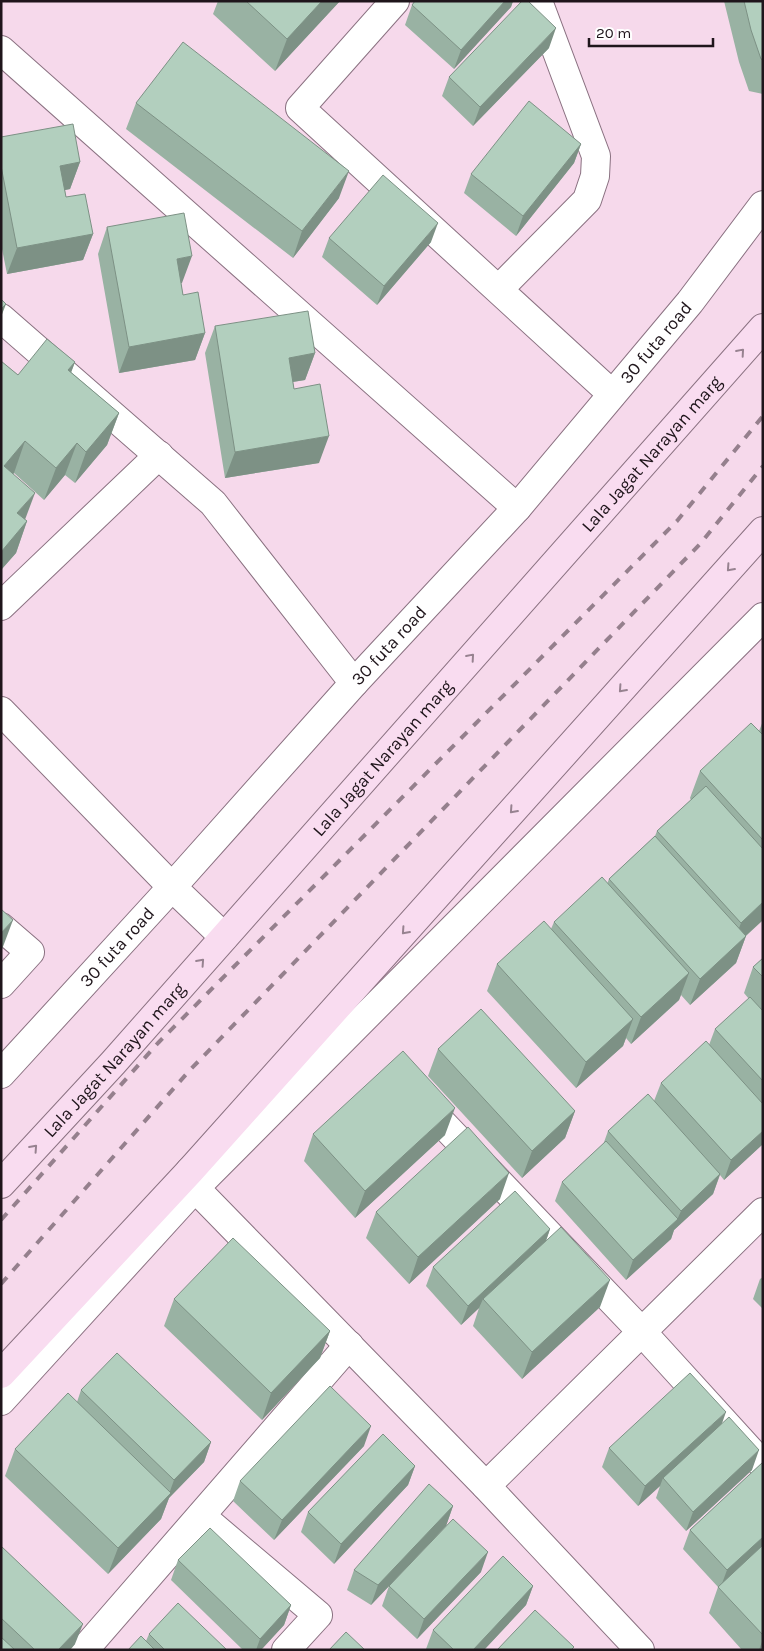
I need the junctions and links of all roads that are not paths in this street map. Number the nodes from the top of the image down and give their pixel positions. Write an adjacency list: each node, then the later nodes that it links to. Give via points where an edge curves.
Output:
1 (395, 1): 5 (street, via 300,108)
2 (538, 1): 5 (street, via 596,156 595,176 587,200)
3 (1, 50): 10 (street)
4 (763, 205): 8 (street, 30 futa road, via 690,302)
5 (499, 290): 8 (street)
6 (1, 318): 9 (street)
7 (763, 328): 18 (main road, Lala Jagat Narayan marg, one-way to 7)
8 (612, 394): 10 (street, 30 futa road)
9 (158, 455): 12 (street); 14 (street, via 213,504)
10 (517, 508): 14 (street, 30 futa road)
11 (763, 531): 22 (main road, one-way to 22)
12 (1, 606)
13 (763, 617): 22 (street)
14 (354, 683): 16 (street, 30 futa road)
15 (1, 711): 16 (street)
16 (172, 887): 18 (street); 20 (street, 30 futa road)
17 (1, 926): 19 (street, via 30,952)
18 (224, 937): 23 (main road, Lala Jagat Narayan marg, one-way to 18)
19 (1, 984)
20 (1, 1074)
21 (404, 1082): 25 (street)
22 (193, 1179): 26 (street); 27 (main road); 28 (street)
23 (1, 1184)
24 (763, 1212): 25 (street)
25 (642, 1332): 29 (street); 30 (street)
26 (349, 1345): 30 (street); 31 (street)
27 (1, 1374)
28 (1, 1401)
29 (763, 1465)
30 (486, 1486): 34 (street)
31 (200, 1516): 32 (street); 33 (street, via 318,1615)
32 (84, 1650)
33 (286, 1650)
34 (640, 1650)

